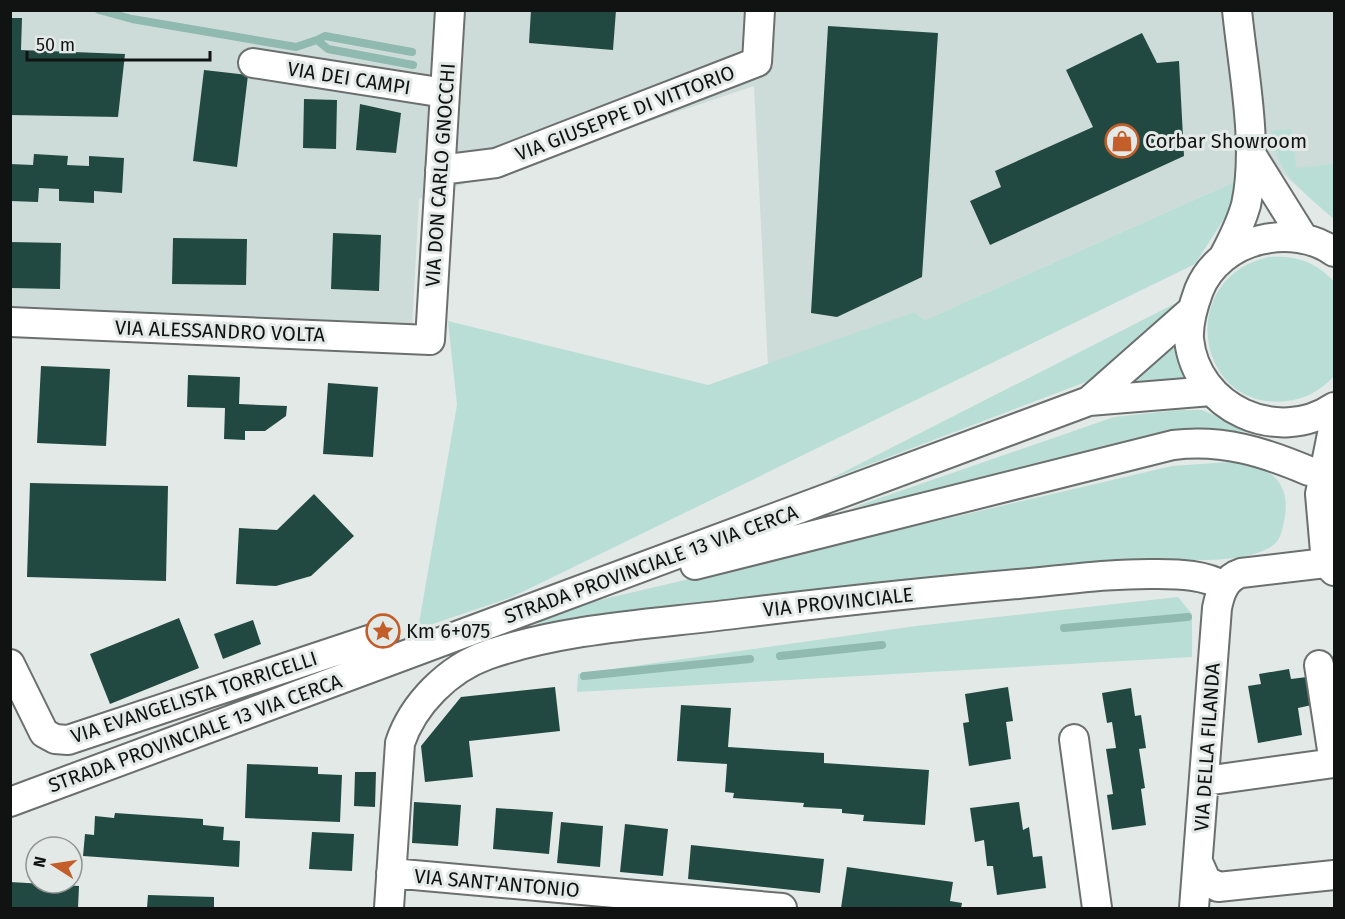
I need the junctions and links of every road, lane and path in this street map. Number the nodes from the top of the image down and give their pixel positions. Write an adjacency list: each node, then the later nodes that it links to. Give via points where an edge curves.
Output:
1 (450, 10): 5 (street, VIA DON CARLO GNOCCHI)
2 (760, 10): 7 (street, VIA GIUSEPPE DI VITTORIO, via 757,63 496,163)
3 (1237, 10): 6 (street)
4 (253, 63): 5 (street, VIA DEI CAMPI)
5 (445, 93): 7 (street, VIA DON CARLO GNOCCHI)
6 (1251, 154): 8 (street); 10 (street, via 1246,203)
7 (440, 170): 13 (street, VIA DON CARLO GNOCCHI)
8 (1304, 239): 9 (street, STRADA PROVINCIALE 13 VIA CERCA); 10 (street, STRADA PROVINCIALE 13 VIA CERCA, via 1276,236 1249,242)
9 (1335, 252)
10 (1224, 256): 11 (street, STRADA PROVINCIALE 13 VIA CERCA, via 1202,281)
11 (1191, 312): 14 (street, STRADA PROVINCIALE 13 VIA CERCA, via 1189,339); 15 (street, STRADA PROVINCIALE 13 VIA CERCA)
12 (10, 322): 13 (street, VIA ALESSANDRO VOLTA)
13 (430, 340)
14 (1211, 391): 15 (street, STRADA PROVINCIALE 13 VIA CERCA); 17 (street, STRADA PROVINCIALE 13 VIA CERCA, via 1233,410)
15 (1089, 400): 21 (street, STRADA PROVINCIALE 13 VIA CERCA)
16 (1335, 407): 17 (street, STRADA PROVINCIALE 13 VIA CERCA, via 1312,419 1286,424)
17 (1261, 421): 18 (street, via 1295,452)
18 (1325, 461): 19 (street); 21 (street, via 1227,444 1173,445)
19 (1332, 565): 20 (street, via 1241,573)
20 (1224, 586): 27 (street, VIA DELLA FILANDA, via 1216,608); 30 (street, VIA PROVINCIALE, via 1195,576 1134,574 866,598 549,638 486,656 439,686 419,706 405,729 398,766)
21 (542, 605): 28 (street, STRADA PROVINCIALE 13 VIA CERCA)
22 (384, 634): 23 (street, VIA EVANGELISTA TORRICELLI, via 68,740 44,733)
23 (10, 664)
24 (1319, 665): 26 (street)
25 (1074, 739): 35 (street)
26 (1335, 763): 27 (street)
27 (1205, 781): 29 (street, VIA DELLA FILANDA)
28 (16, 794)
29 (1198, 862): 32 (street, via 1206,880); 36 (street, VIA DELLA FILANDA)
30 (391, 873): 33 (street); 34 (street, VIA SANT'ANTONIO)
31 (1335, 875): 32 (street)
32 (1218, 887): 36 (street)
33 (389, 909)
34 (782, 909)
35 (1097, 909)
36 (1196, 909)

